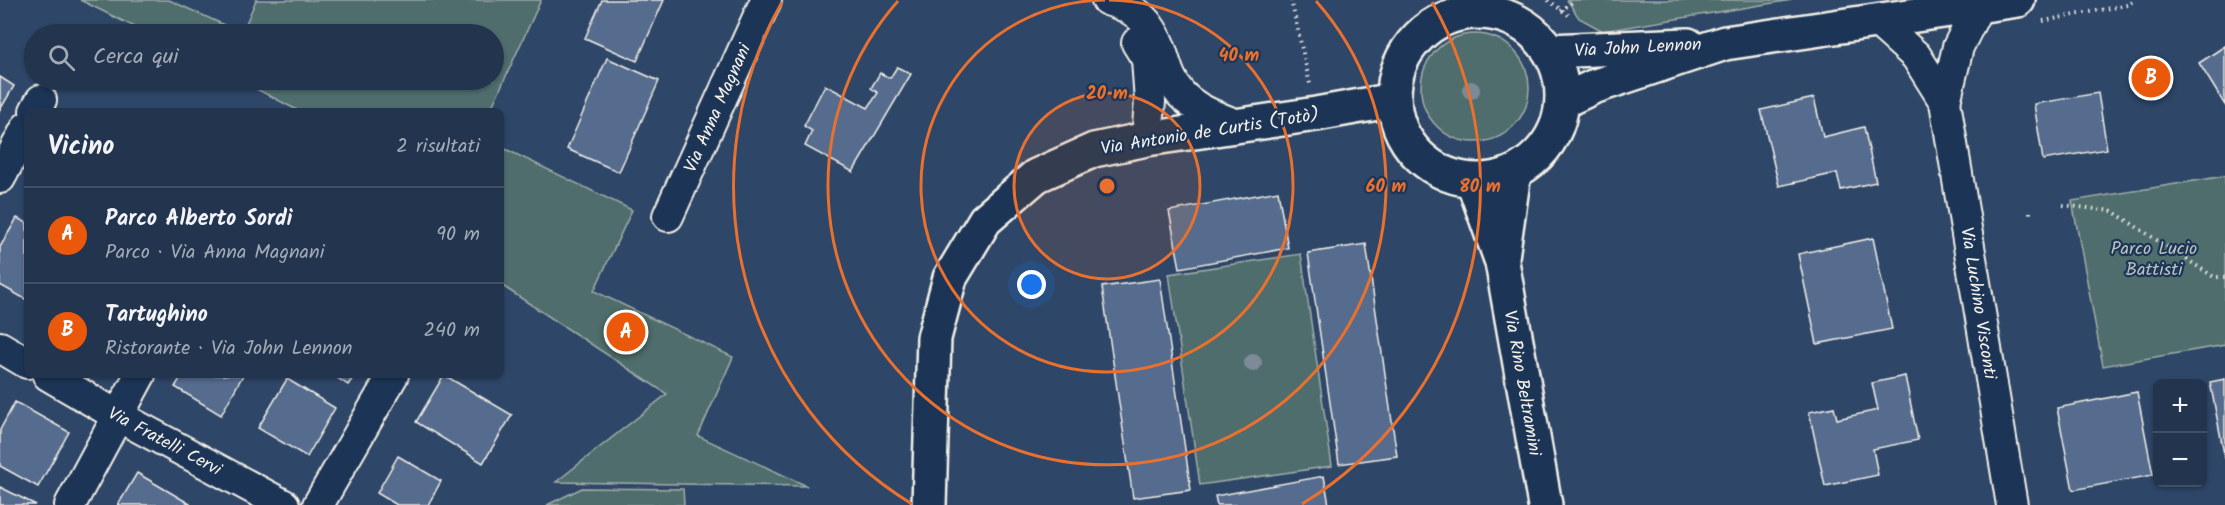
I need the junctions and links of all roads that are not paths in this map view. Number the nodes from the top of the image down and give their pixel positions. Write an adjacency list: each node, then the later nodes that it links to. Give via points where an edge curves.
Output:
1 (766, 0): 20 (street, Via Anna Magnani)
2 (1101, 0): 16 (street, via 1127,23 1147,59)
3 (1107, 0): 14 (street, via 1127,6 1149,25 1179,92 1195,107)
4 (1979, 5): 6 (street, Via John Lennon); 8 (street, Via John Lennon); 13 (street, Via Luchino Visconti, via 1958,47)
5 (1494, 7): 7 (street); 10 (street, via 1532,31)
6 (2029, 11)
7 (1431, 14): 11 (street, via 1397,72)
8 (1876, 21): 9 (street, Via John Lennon); 13 (street, Via Luchino Visconti, via 1916,56)
9 (1725, 43): 10 (street, Via John Lennon); 12 (street, Via John Lennon, via 1593,87)
10 (1550, 51): 12 (street)
11 (1394, 100): 14 (street, Via Antonio de Curtis (Totò)); 19 (street, via 1398,126 1411,148 1430,167 1454,178)
12 (1563, 101): 17 (street, via 1558,126 1546,149)
13 (1945, 102): 33 (street, Via Luchino Visconti)
14 (1237, 125): 16 (street, Via Antonio de Curtis (Totò))
15 (24, 133): 18 (street)
16 (1147, 139): 31 (street, Via Antonio de Curtis (Totò), via 1094,150 1036,176 985,220 950,278 934,338)
17 (1514, 173): 19 (street); 21 (street, Via Rino Beltramini)
18 (0, 178)
19 (1473, 181): 21 (street, Via Rino Beltramini)
20 (668, 216)
21 (1502, 262): 32 (street, Via Rino Beltramini)
22 (0, 347): 23 (street)
23 (24, 361)
24 (53, 378): 27 (street, Via Fratelli Cervi)
25 (138, 378): 27 (street)
26 (391, 378): 30 (street)
27 (118, 416): 28 (street); 29 (street, Via Fratelli Cervi)
28 (70, 505)
29 (284, 505)
30 (318, 505)
31 (929, 505)
32 (1545, 505)
33 (2012, 505)

